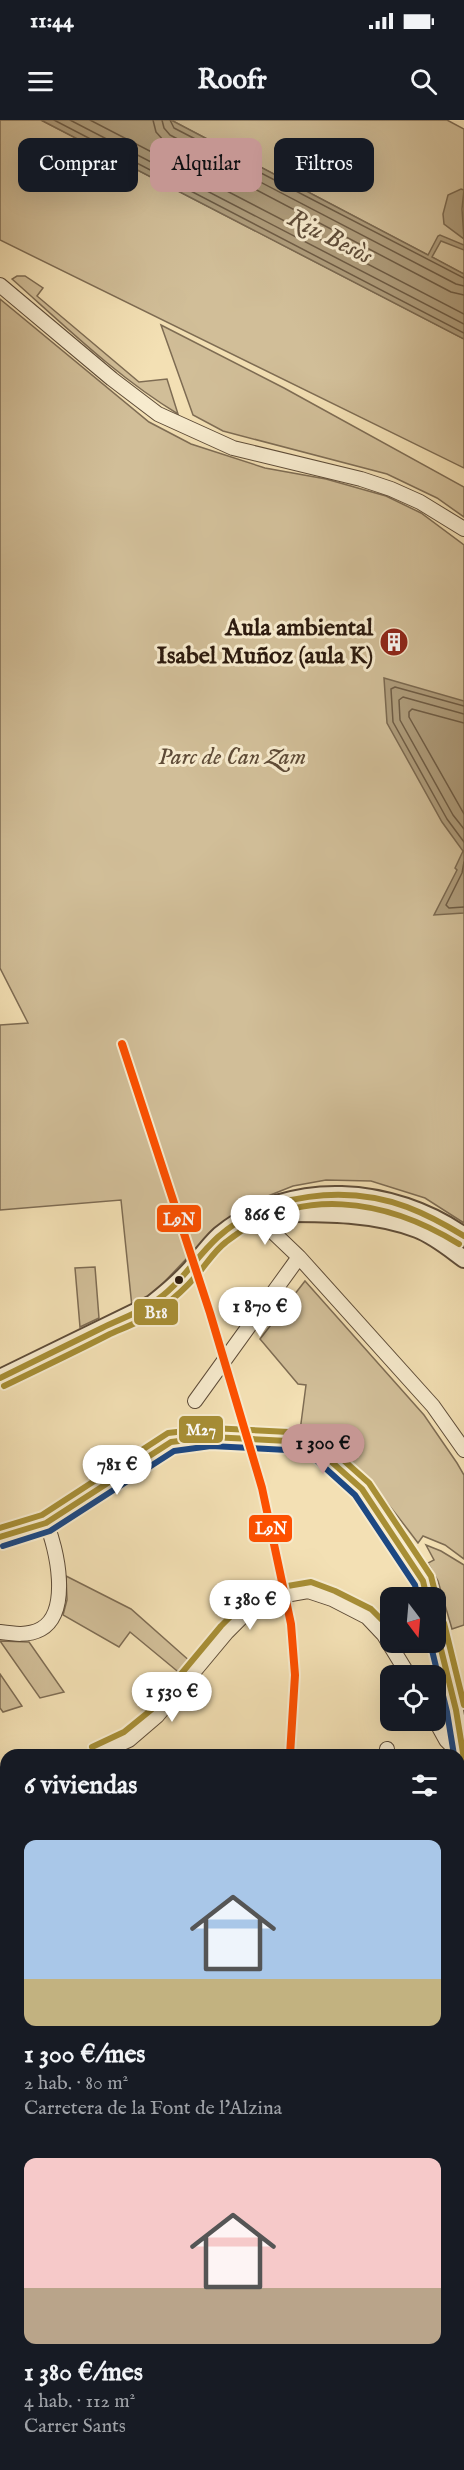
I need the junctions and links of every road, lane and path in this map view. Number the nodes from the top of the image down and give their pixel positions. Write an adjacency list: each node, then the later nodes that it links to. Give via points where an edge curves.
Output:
1 (0, 285): 2 (street, via 158,414 233,448 391,489)
2 (464, 529)
3 (253, 1213): 4 (street, via 298,1198 358,1196 416,1209); 5 (street); 6 (street, via 338,1214 403,1225 432,1236); 7 (street, via 219,1236 172,1288 152,1304)
4 (464, 1236)
5 (299, 1257): 8 (street); 9 (street, via 433,1406)
6 (464, 1259)
7 (0, 1378)
8 (195, 1401)
9 (464, 1450)
10 (46, 1523): 11 (street); 12 (street, via 171,1442 211,1437 288,1441 317,1449 362,1489); 13 (street, via 58,1564 54,1615 43,1628 26,1634)
11 (0, 1537)
12 (424, 1587)
13 (0, 1632)
14 (442, 1653): 19 (street)
15 (402, 1665): 17 (street, via 384,1635 367,1617 308,1591 274,1597 253,1606 227,1632 157,1716 129,1740)
16 (441, 1731): 18 (street)
17 (109, 1749)
18 (455, 1749)
19 (462, 1749)

